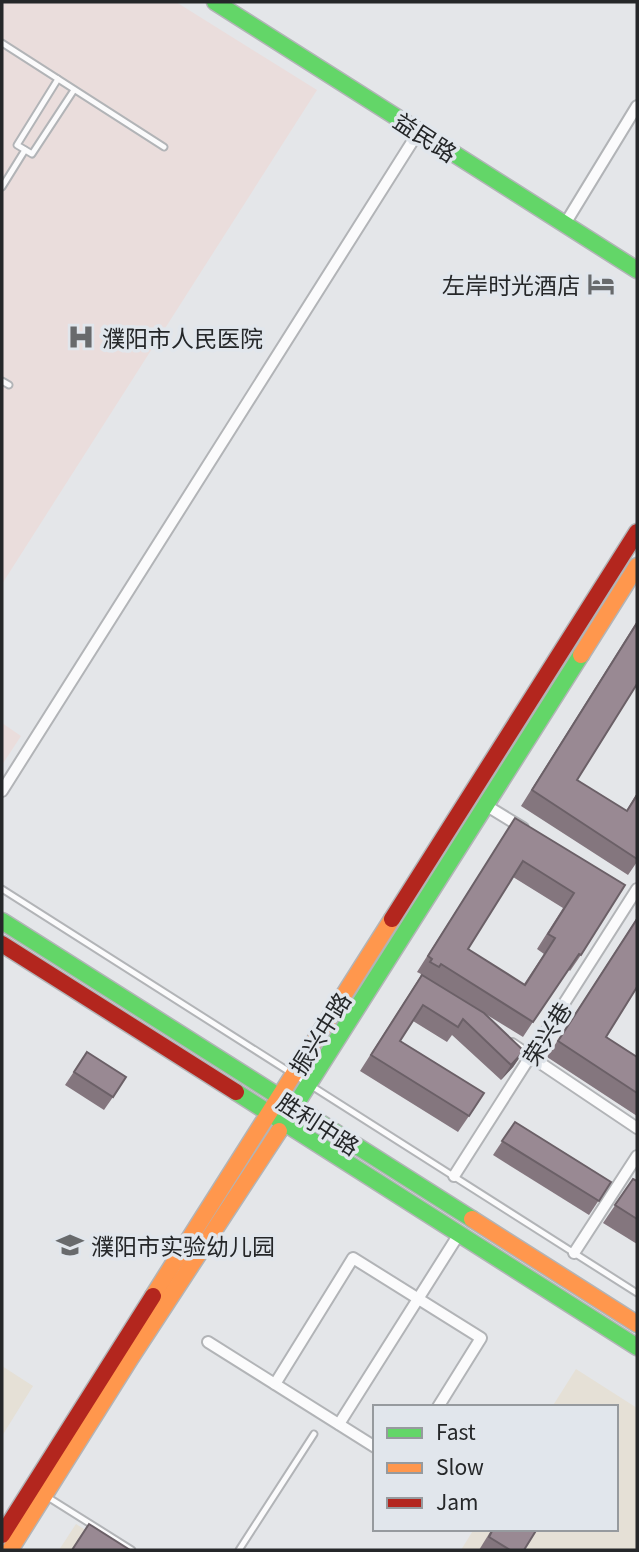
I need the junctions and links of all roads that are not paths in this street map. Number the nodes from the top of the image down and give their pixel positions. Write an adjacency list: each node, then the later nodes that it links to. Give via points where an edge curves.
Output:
1 (215, 2): 6 (street, 益民路)
2 (2, 43): 3 (lane)
3 (58, 79): 4 (lane); 8 (lane, via 17,145)
4 (74, 89): 7 (lane); 8 (lane, via 33,154)
5 (637, 106): 10 (street)
6 (419, 131): 10 (street, 益民路); 17 (street)
7 (164, 147)
8 (25, 150): 9 (lane)
9 (2, 187)
10 (565, 224): 11 (street, 益民路)
11 (637, 270)
12 (2, 381): 13 (lane)
13 (9, 386)
14 (637, 532): 27 (street, 振兴中路)
15 (637, 566): 16 (street, 振兴中路)
16 (632, 587): 18 (street, 振兴中路)
17 (2, 791)
18 (487, 806): 19 (street); 28 (street, 振兴中路)
19 (532, 834)
20 (2, 889): 27 (lane)
21 (621, 890): 22 (street)
22 (635, 896): 26 (street, 荣兴巷)
23 (2, 920): 29 (street, 胜利中路)
24 (2, 944): 31 (street, 胜利中路)
25 (496, 1035): 26 (street)
26 (531, 1056): 33 (street); 35 (street, 荣兴巷)
27 (293, 1074): 28 (lane); 29 (street, 振兴中路)
28 (310, 1084): 30 (street, 振兴中路); 35 (lane)
29 (278, 1096): 30 (street, 胜利中路); 31 (street, 振兴中路)
30 (294, 1107): 32 (street, 振兴中路); 40 (street, 胜利中路)
31 (268, 1113): 32 (street, 胜利中路); 49 (street, 振兴中路)
32 (284, 1123): 36 (street, 胜利中路); 48 (street, 振兴中路)
33 (637, 1128)
34 (637, 1156): 37 (street)
35 (454, 1177): 37 (lane)
36 (460, 1234): 39 (street); 42 (street, 胜利中路)
37 (574, 1253): 38 (lane)
38 (637, 1293)
39 (419, 1300): 43 (street, via 353,1258); 44 (street, via 481,1338); 45 (street)
40 (637, 1324)
41 (208, 1342): 43 (street)
42 (637, 1347)
43 (275, 1384): 45 (street)
44 (439, 1405)
45 (340, 1424): 47 (street)
46 (314, 1434): 52 (lane)
47 (373, 1446)
48 (45, 1496): 50 (street, 振兴中路); 51 (lane)
49 (2, 1535)
50 (10, 1550)
51 (132, 1550)
52 (239, 1550)

